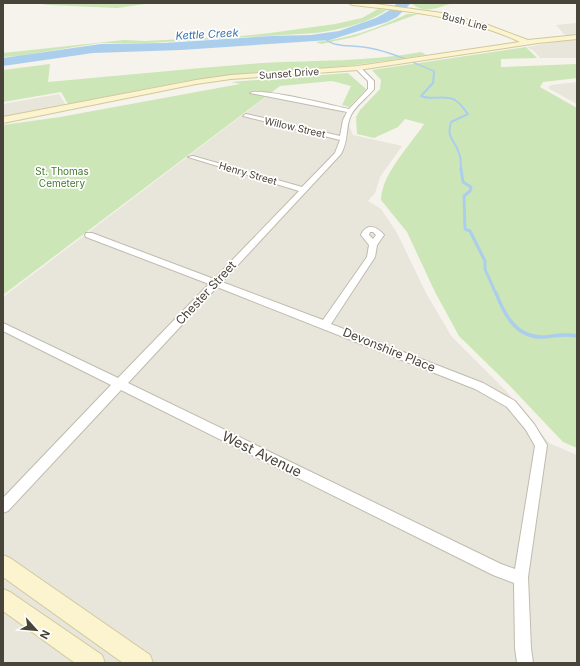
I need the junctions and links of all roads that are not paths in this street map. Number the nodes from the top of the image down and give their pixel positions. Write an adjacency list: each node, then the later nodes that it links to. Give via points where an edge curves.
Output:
1 (352, 3): 3 (main road, Bush Line, via 443,15 505,33)
2 (577, 37): 3 (main road, Sunset Drive)
3 (528, 43): 4 (main road, Sunset Drive)
4 (358, 68): 6 (street, via 371,81 372,86); 8 (main road, Sunset Drive, via 196,82)
5 (253, 93): 6 (street)
6 (350, 111): 9 (street, Chester Street)
7 (246, 116): 9 (street, Willow Street)
8 (3, 120)
9 (344, 138): 11 (street, Chester Street, via 338,154)
10 (191, 157): 11 (street, Henry Street)
11 (304, 190): 14 (street, Chester Street)
12 (90, 235): 14 (street, Devonshire Place)
13 (374, 245): 15 (street, via 371,257)
14 (216, 283): 15 (street, Devonshire Place); 17 (street, Chester Street)
15 (325, 325): 20 (street, Devonshire Place, via 478,386 499,396 521,414 541,445)
16 (3, 327): 17 (street, West Avenue)
17 (119, 385): 18 (street, Chester Street); 20 (street, West Avenue, via 498,570)
18 (3, 507)
19 (3, 565): 23 (main road)
20 (522, 579): 24 (street, Devonshire Place)
21 (3, 599): 22 (main road)
22 (94, 663)
23 (142, 663)
24 (525, 663)

